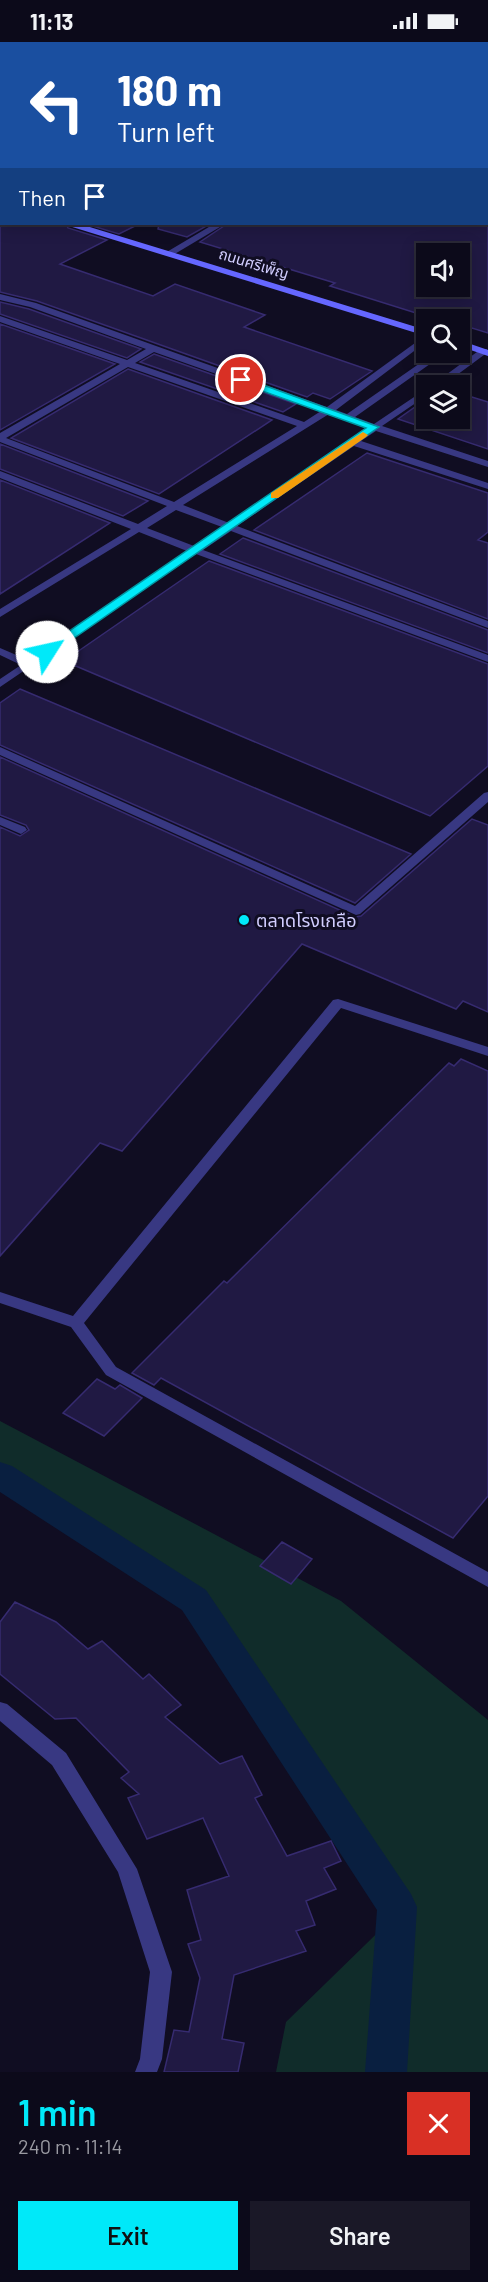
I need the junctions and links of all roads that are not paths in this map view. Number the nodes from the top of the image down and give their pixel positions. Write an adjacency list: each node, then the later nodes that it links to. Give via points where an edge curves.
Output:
1 (75, 225): 3 (main road, ถนนศรีเพ็ญ)
2 (218, 225): 3 (street)
3 (170, 253): 6 (main road, ถนนศรีเพ็ญ)
4 (1, 297): 9 (lane)
5 (0, 319): 11 (lane)
6 (416, 330)
7 (416, 345): 15 (lane)
8 (470, 347): 10 (main road)
9 (154, 348): 11 (lane); 15 (lane)
10 (486, 352): 13 (lane)
11 (128, 363): 17 (lane); 19 (lane)
12 (427, 363): 16 (lane)
13 (452, 375)
14 (416, 399): 18 (lane)
15 (328, 411): 16 (lane); 17 (lane)
16 (347, 418): 18 (lane)
17 (304, 425): 24 (lane)
18 (374, 427): 20 (lane); 21 (lane)
19 (0, 438): 24 (lane)
20 (353, 442): 23 (lane); 25 (lane)
21 (488, 464)
22 (0, 474): 26 (lane)
23 (488, 486)
24 (177, 505): 25 (lane); 26 (lane)
25 (230, 526): 27 (lane); 29 (lane)
26 (139, 529): 27 (lane); 28 (lane)
27 (194, 550): 31 (lane); 32 (lane)
28 (0, 614)
29 (488, 625)
30 (0, 651): 32 (lane)
31 (488, 659)
32 (28, 664): 33 (lane)
33 (0, 684)
34 (0, 751): 35 (lane, via 356,912)
35 (488, 796)
36 (0, 821): 37 (lane)
37 (21, 830)
38 (488, 1052): 40 (lane, via 338,1003)
39 (0, 1297): 40 (lane)
40 (76, 1323): 41 (lane, via 111,1371)
41 (488, 1580)
42 (0, 1710): 43 (street, via 59,1760 128,1869 161,1972 151,2059)
43 (146, 2072)

